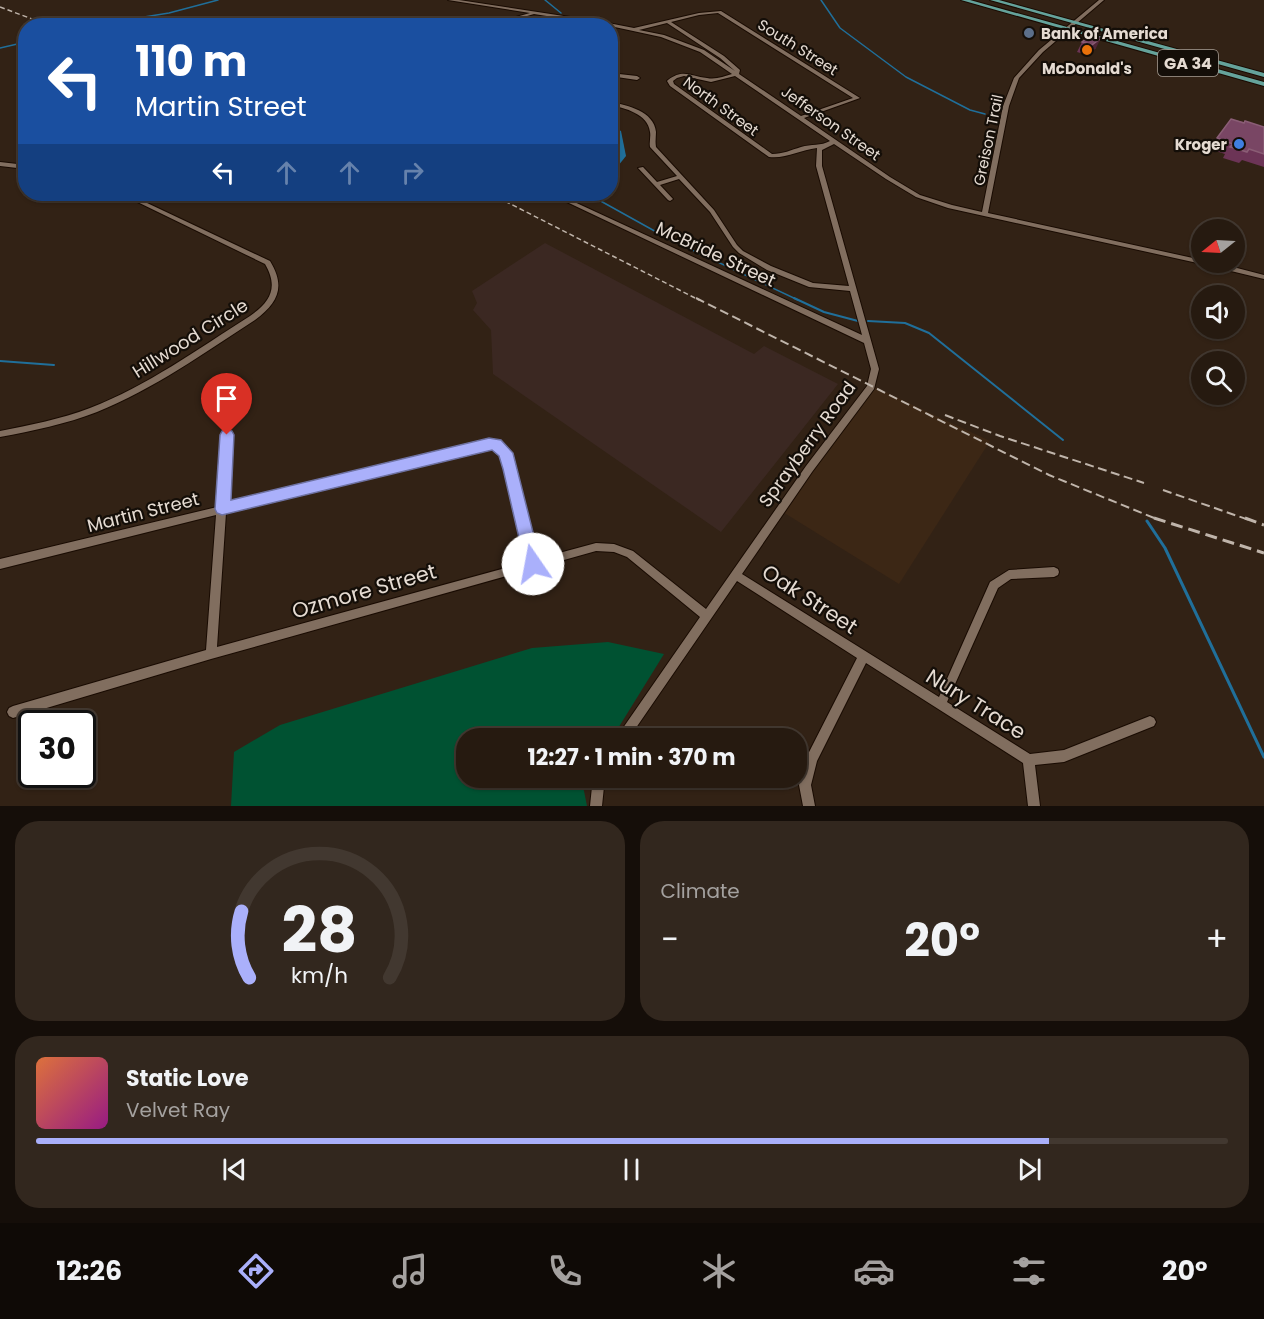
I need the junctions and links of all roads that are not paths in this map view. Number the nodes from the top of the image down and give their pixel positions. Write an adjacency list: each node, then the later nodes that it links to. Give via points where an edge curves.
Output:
1 (450, 0): 6 (street, Jefferson Street)
2 (964, 0): 12 (main road, GA 34)
3 (974, 0): 10 (main road)
4 (993, 0): 10 (main road, GA 34)
5 (1102, 0): 10 (street, Greison Trail)
6 (535, 12): 7 (street); 8 (street, Jefferson Street)
7 (514, 18)
8 (570, 18)
9 (667, 21): 13 (street, South Street); 15 (street, via 722,57 738,71); 21 (street, South Street, via 719,12 857,98)
10 (1075, 23): 12 (street, Greison Trail); 14 (main road, GA 34)
11 (618, 27): 13 (street, Jefferson Street)
12 (1067, 29): 14 (main road, via 1085,29); 19 (main road, GA 34); 31 (street, Greison Trail, via 1041,51 1011,90)
13 (634, 30): 15 (street, Jefferson Street, via 690,45)
14 (1203, 58): 17 (main road, GA 34)
15 (736, 74): 21 (street, Jefferson Street); 22 (street, North Street, via 709,80 686,75 671,80 672,86 760,150 777,157)
16 (618, 75): 18 (street)
17 (1264, 75)
18 (637, 78)
19 (1264, 84)
20 (618, 105): 26 (street, via 645,117 652,129 653,147)
21 (800, 118): 22 (street, Jefferson Street)
22 (829, 144): 31 (street, Jefferson Street, via 918,196); 35 (street, Sprayberry Road, via 819,149 817,155)
23 (0, 164): 24 (street)
24 (18, 166)
25 (641, 168): 27 (street)
26 (681, 177): 27 (street); 35 (street, via 741,252 813,285)
27 (656, 184): 28 (street)
28 (670, 199)
29 (139, 201): 37 (street, Hillwood Circle, via 268,263 275,273 271,301 206,348 127,395 90,411)
30 (568, 201): 36 (street, McBride Street)
31 (985, 215): 32 (street, Jefferson Street)
32 (1191, 260)
33 (1245, 272): 34 (street, Jefferson Street)
34 (1264, 277)
35 (854, 289): 36 (street, Sprayberry Road)
36 (867, 341): 43 (street, Sprayberry Road, via 875,369 871,387)
37 (0, 434)
38 (227, 435): 39 (street)
39 (222, 509): 40 (street, Martin Street); 41 (street, Martin Street, via 495,444 506,453); 45 (street)
40 (0, 564)
41 (533, 564): 44 (street, Ozmore Street, via 596,547 622,550); 45 (street, Ozmore Street)
42 (1054, 572): 47 (street, via 1010,575 994,585)
43 (735, 574): 44 (street, Sprayberry Road); 46 (street, Oak Street)
44 (707, 616): 50 (street, Sprayberry Road)
45 (211, 654): 48 (street, Ozmore Street)
46 (863, 657): 47 (street, Nury Trace); 54 (street, via 811,760 805,785)
47 (941, 705): 51 (street, Nury Trace)
48 (13, 712)
49 (1150, 722): 51 (street, via 1064,756)
50 (629, 728)
51 (1029, 760): 55 (street, Nury Trace)
52 (598, 788): 53 (street)
53 (596, 806)
54 (808, 806)
55 (1034, 806)

